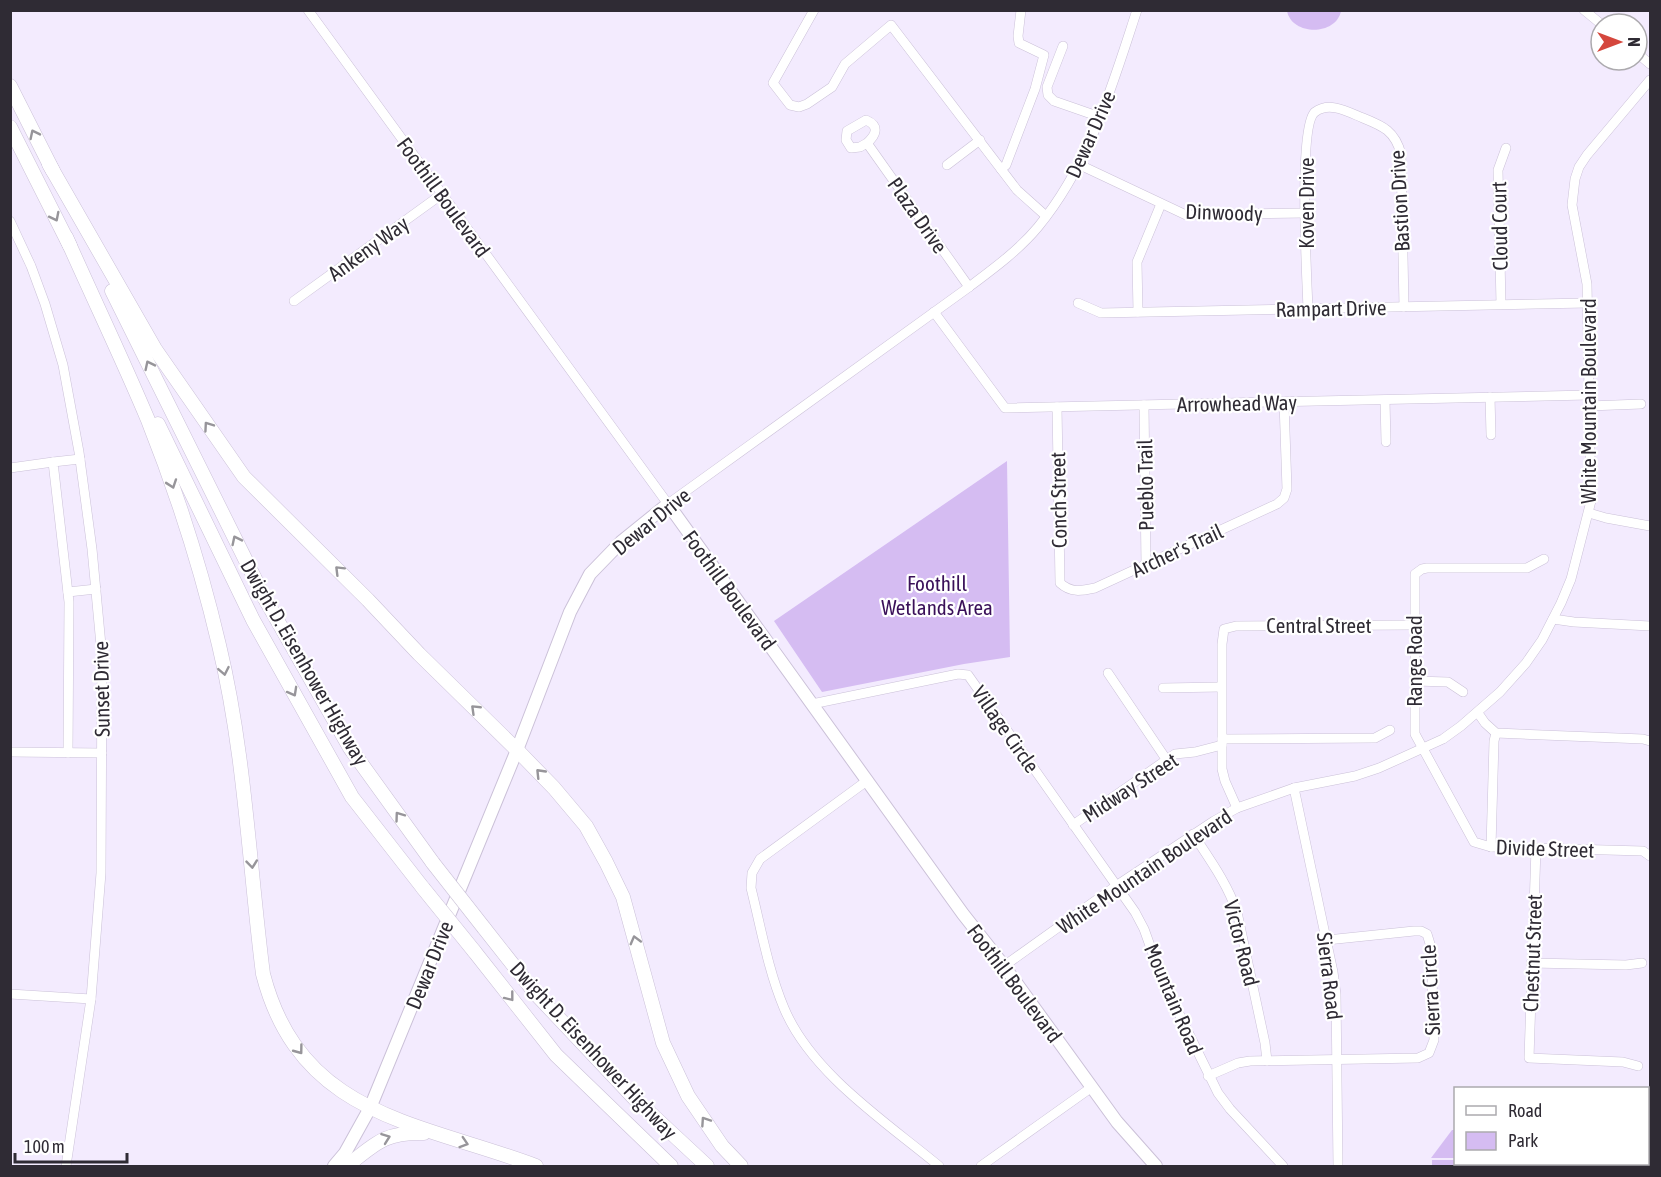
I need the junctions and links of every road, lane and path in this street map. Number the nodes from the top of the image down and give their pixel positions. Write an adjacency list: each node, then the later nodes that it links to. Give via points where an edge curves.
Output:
1 (308, 10): 18 (street, Foothill Boulevard)
2 (814, 10): 11 (street, via 773,83 790,105 807,104 832,87 845,64 891,25)
3 (1021, 10): 17 (street, via 1019,44 1044,55 1008,162)
4 (1137, 10): 9 (street, Dewar Drive)
5 (1063, 46): 9 (street, via 1047,87 1048,95)
6 (1650, 80): 27 (street, White Mountain Boulevard, via 1587,155 1575,179 1572,205 1585,268)
7 (10, 86): 14 (highway, Dwight D. Eisenhower Highway, one-way to 7)
8 (1325, 107): 20 (street, Koven Drive, via 1313,113 1308,125); 29 (street, Bastion Drive, via 1339,108 1385,127 1398,143)
9 (1100, 117): 16 (street, Dewar Drive)
10 (10, 127): 23 (highway, Dwight D. Eisenhower Highway, one-way to 23)
11 (980, 140): 15 (street); 17 (street)
12 (867, 143): 24 (street, Plaza Drive)
13 (1506, 148): 28 (street, Cloud Court, via 1498,170)
14 (49, 164): 68 (highway, one-way to 14, via 244,477 155,349); 101 (highway, Dwight D. Eisenhower Highway, one-way to 14, bridge, via 536,994 350,748 264,597)
15 (947, 165)
16 (1080, 165): 19 (street, Dinwoody); 21 (street, Dewar Drive)
17 (1001, 169): 21 (street, via 1021,195)
18 (442, 194): 25 (street, Ankeny Way); 46 (street, Foothill Boulevard)
19 (1161, 204): 20 (street, Dinwoody, via 1186,215); 32 (street, via 1137,262)
20 (1305, 213): 30 (street, Koven Drive)
21 (1046, 216): 24 (street, Dewar Drive, via 1020,245)
22 (10, 221): 43 (street, Sunset Drive, via 31,266 63,365)
23 (66, 237): 94 (highway, one-way to 94, via 147,418 203,582 236,734 262,968 269,996 286,1032 319,1074); 100 (highway, Dwight D. Eisenhower Highway, one-way to 100, bridge, via 253,620 352,797 556,1055)
24 (969, 287): 31 (street, Dewar Drive)
25 (294, 302)
26 (1078, 303): 32 (street, Rampart Drive, via 1101,313)
27 (1587, 303): 28 (street, Rampart Drive); 33 (street, White Mountain Boulevard)
28 (1501, 304): 29 (street, Rampart Drive)
29 (1404, 306): 30 (street, Rampart Drive)
30 (1308, 309): 32 (street, Rampart Drive)
31 (934, 312): 40 (street, Arrowhead Way, via 1005,408); 46 (street, Dewar Drive)
32 (1138, 312)
33 (1588, 395): 34 (street, Arrowhead Way); 39 (street, White Mountain Boulevard)
34 (1490, 398): 35 (street, Arrowhead Way); 41 (street)
35 (1385, 400): 36 (street, Arrowhead Way); 42 (street)
36 (1284, 402): 38 (street, Arrowhead Way); 50 (street, Archer's Trail, via 1284,498)
37 (1641, 404): 39 (street)
38 (1144, 405): 40 (street, Arrowhead Way); 50 (street, Pueblo Trail)
39 (1589, 406): 47 (street, White Mountain Boulevard)
40 (1057, 407): 52 (street, Conch Street, via 1060,583)
41 (1491, 435)
42 (1386, 442)
43 (80, 459): 44 (street); 51 (street, Sunset Drive)
44 (53, 462): 45 (street); 53 (street)
45 (10, 468)
46 (668, 504): 62 (main road, Foothill Boulevard); 68 (main road, Dewar Drive, via 621,542 590,574 570,612)
47 (1589, 513): 48 (street); 54 (street, White Mountain Boulevard, via 1571,579)
48 (1650, 526)
49 (1544, 559): 55 (street, Range Road, via 1527,568 1418,571 1414,579)
50 (1146, 565): 52 (street, Archer's Trail, via 1095,588)
51 (96, 589): 53 (street); 72 (street, Sunset Drive, via 102,656)
52 (1067, 589)
53 (68, 592): 71 (street)
54 (1553, 619): 56 (street); 63 (street, White Mountain Boulevard, via 1526,663)
55 (1414, 625): 58 (street, Range Road); 60 (street, Central Street, via 1224,629)
56 (1650, 626)
57 (1108, 673): 73 (street)
58 (1414, 681): 61 (street, via 1448,682); 69 (street, Range Road, via 1414,728)
59 (1163, 687): 60 (street)
60 (1221, 687): 67 (street)
61 (1463, 692)
62 (812, 704): 74 (main road, Foothill Boulevard); 77 (street, Village Circle, via 968,675)
63 (1478, 713): 65 (street); 69 (street, White Mountain Boulevard)
64 (1390, 730): 67 (street, Midway Street, via 1374,738)
65 (1496, 733): 66 (street); 79 (street)
66 (1650, 741)
67 (1222, 742): 73 (street, Midway Street); 76 (street, via 1222,769)
68 (517, 750): 94 (main road, Dewar Drive); 102 (highway, one-way to 68, via 688,1096 663,1043 623,897 606,862 586,826)
69 (1423, 750): 75 (street, White Mountain Boulevard, via 1354,776); 79 (street, Divide Street, via 1470,838 1480,846)
70 (10, 752): 71 (street)
71 (68, 753): 72 (street)
72 (102, 753): 88 (street, Sunset Drive, via 101,873)
73 (1166, 759): 77 (street, Midway Street)
74 (868, 780): 86 (main road, Foothill Boulevard); 103 (street, via 760,859 752,873 751,888 776,986 796,1033 830,1076)
75 (1294, 788): 76 (street, White Mountain Boulevard); 83 (street, Sierra Road)
76 (1237, 808): 78 (street, White Mountain Boulevard)
77 (1073, 825): 82 (street, Mountain Road)
78 (1193, 834): 82 (street, White Mountain Boulevard); 90 (street, Victor Road, via 1221,875 1237,912)
79 (1491, 847): 80 (street, Divide Street)
80 (1536, 848): 81 (street, Divide Street, via 1644,851); 84 (street, Chestnut Street)
81 (1650, 856)
82 (1116, 886): 86 (street, White Mountain Boulevard); 92 (street, Mountain Road, via 1144,929 1162,979)
83 (1327, 940): 89 (street, Sierra Road, via 1336,994); 89 (street, Sierra Circle, via 1421,931 1427,934 1431,947 1434,1040 1429,1053 1418,1058)
84 (1532, 963): 85 (street); 91 (street, Chestnut Street, via 1529,1058)
85 (1642, 963)
86 (1004, 966): 93 (main road, Foothill Boulevard)
87 (10, 994): 88 (street)
88 (91, 999): 96 (street, Sunset Drive)
89 (1337, 1059): 90 (street); 107 (street, Sierra Road)
90 (1267, 1061): 92 (street, via 1238,1063)
91 (1638, 1066)
92 (1208, 1076): 106 (street, Mountain Road, via 1230,1109)
93 (1092, 1087): 104 (street); 105 (main road, Foothill Boulevard)
94 (370, 1108): 95 (highway); 97 (main road, Dewar Drive)
95 (435, 1133): 98 (highway, one-way to 95, via 378,1141 408,1133); 99 (highway, one-way to 99)
96 (66, 1167)
97 (334, 1167)
98 (347, 1167)
99 (536, 1167)
100 (671, 1167)
101 (706, 1167)
102 (741, 1167)
103 (939, 1167)
104 (981, 1167)
105 (1156, 1167)
106 (1283, 1167)
107 (1338, 1167)

